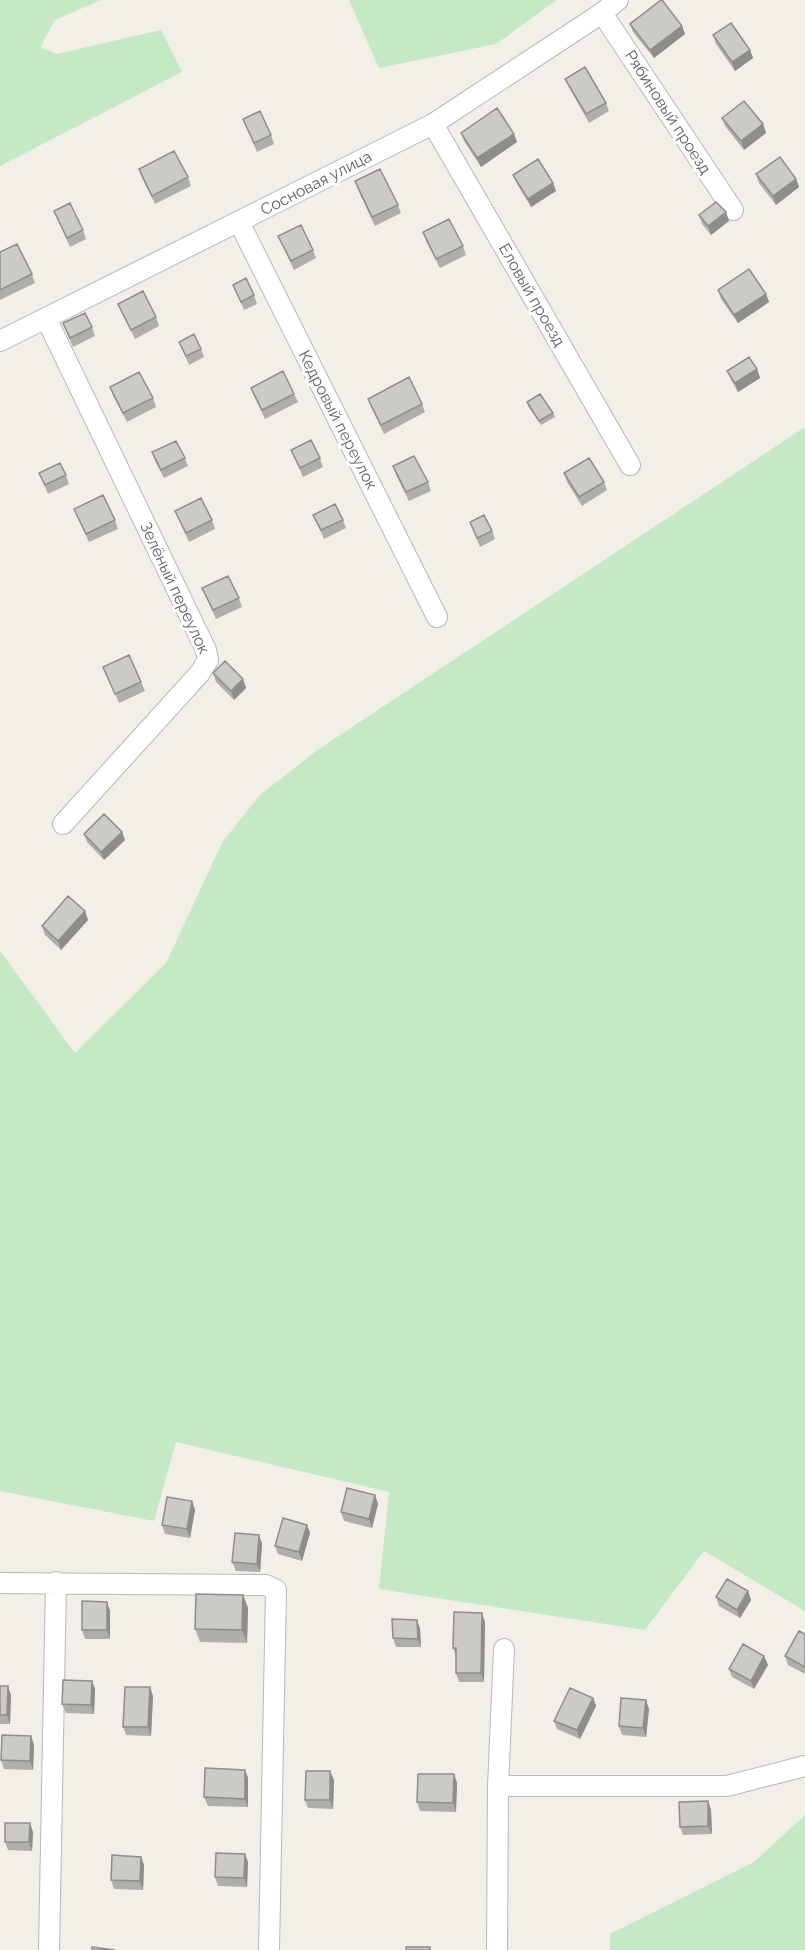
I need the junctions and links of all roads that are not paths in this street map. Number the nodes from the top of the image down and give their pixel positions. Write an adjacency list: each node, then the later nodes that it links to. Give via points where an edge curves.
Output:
1 (618, 0): 2 (street, Сосновая улица)
2 (602, 13): 3 (street, Сосновая улица); 4 (street, Рябиновый проезд)
3 (433, 124): 5 (street, Сосновая улица); 8 (street, Еловый проезд)
4 (733, 210)
5 (239, 222): 6 (street, Сосновая улица); 9 (street, Кедровый переулок)
6 (46, 318): 7 (street, Сосновая улица); 10 (street, Зелёный переулок, via 208,660)
7 (0, 341)
8 (630, 465)
9 (437, 617)
10 (63, 824)
11 (56, 1582): 12 (street); 16 (street); 17 (street, via 266,1585 276,1590)
12 (0, 1583)
13 (504, 1648): 15 (street)
14 (805, 1766): 15 (street, via 727,1786)
15 (498, 1786): 18 (street)
16 (50, 1950)
17 (269, 1950)
18 (497, 1950)

